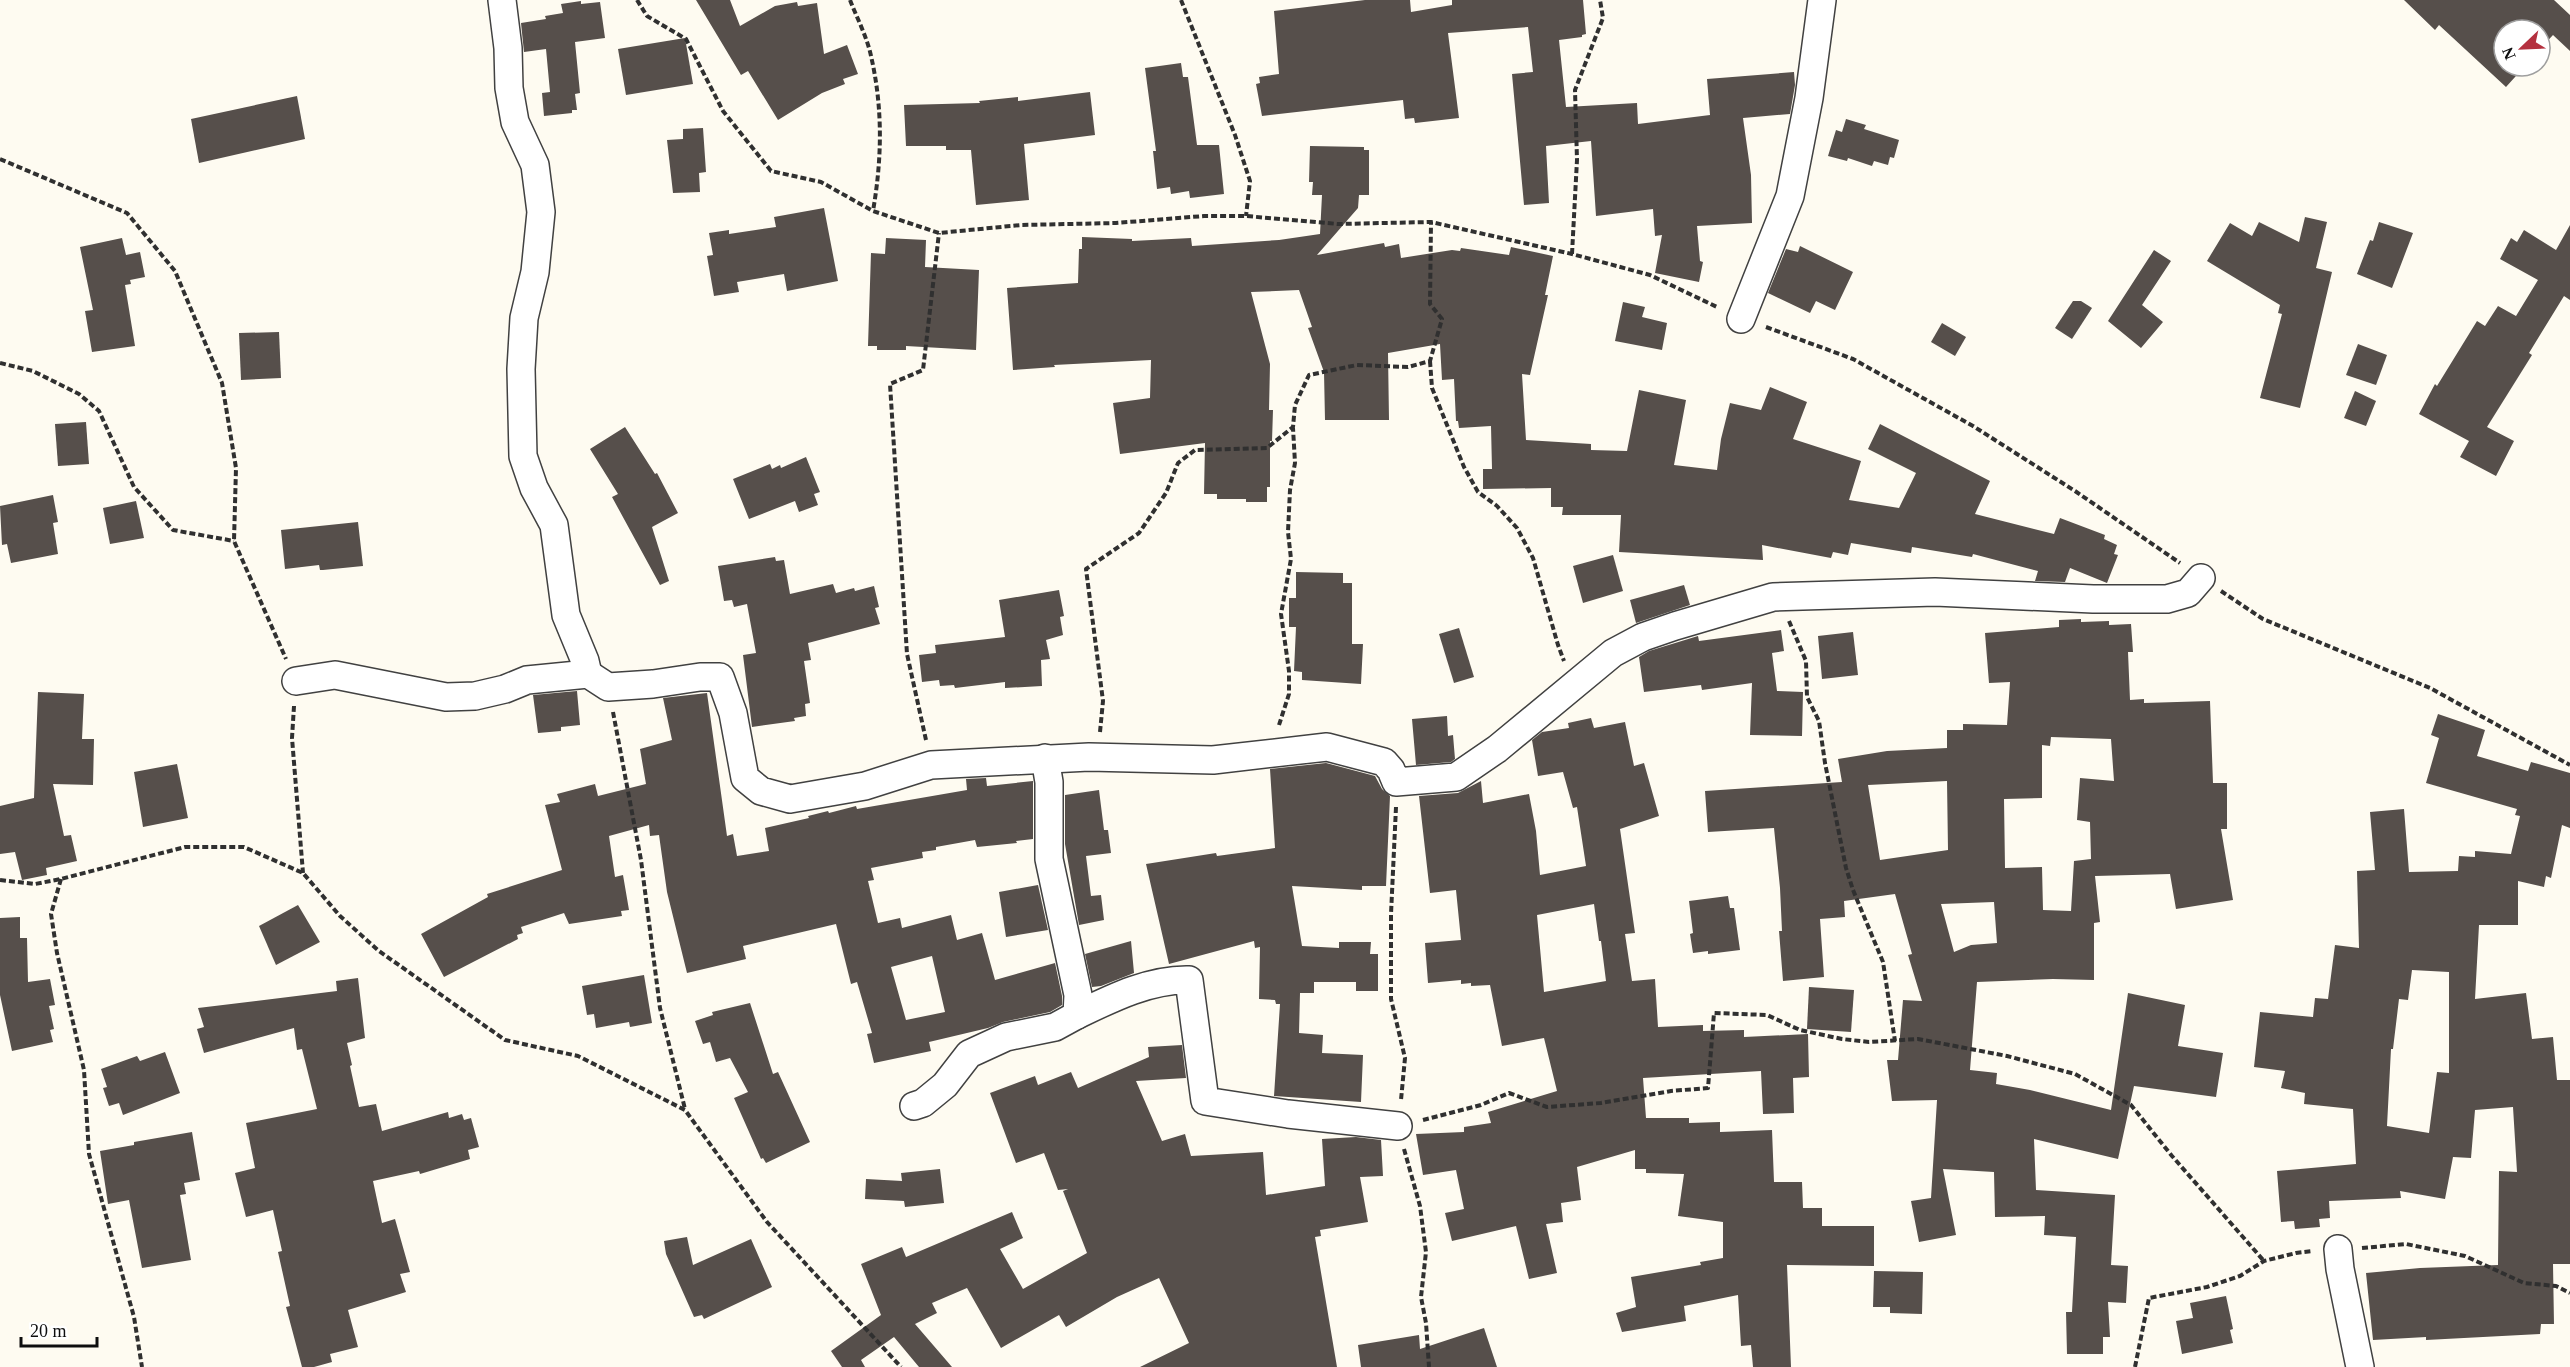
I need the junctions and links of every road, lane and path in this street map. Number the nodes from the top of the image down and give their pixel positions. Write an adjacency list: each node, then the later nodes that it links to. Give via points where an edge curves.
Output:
1 (502, 0): 20 (street, via 515,122 535,165 542,212 535,272 524,318 523,456 534,488 554,525 566,615 585,661)
2 (637, 0): 8 (path, via 647,16 686,39 723,111 771,171 821,182)
3 (850, 0): 8 (path, via 871,55 881,125 880,171)
4 (1181, 0): 9 (path, via 1250,180)
5 (1600, 0): 12 (path, via 1603,18 1575,90 1577,160)
6 (1822, 0): 13 (street, via 1790,196)
7 (0, 159): 17 (path, via 127,213 175,271 222,383 236,468)
8 (873, 211): 11 (path)
9 (1246, 216): 10 (path, via 1338,224); 11 (path, via 1021,225)
10 (1431, 222): 12 (path); 14 (path, via 1430,304 1442,319)
11 (939, 233): 26 (path, via 923,370 890,384 907,654)
12 (1572, 254): 13 (path, via 1650,274)
13 (1742, 318): 18 (path, via 1853,359 1973,426)
14 (1430, 361): 16 (path, via 1408,367 1357,365 1309,375 1295,405); 22 (path, via 1432,388 1464,467 1478,492 1517,528 1533,558 1558,645)
15 (0, 363): 17 (path, via 42,376 79,394 99,411 134,487 173,530)
16 (1293, 427): 23 (path, via 1295,463 1288,532 1291,560 1281,614 1289,694); 24 (path, via 1267,448 1195,450 1178,463 1166,493 1139,532 1086,569 1103,701 1101,731)
17 (234, 542): 21 (path)
18 (2201, 578): 19 (street, via 2188,593 2167,599 1935,592); 27 (path, via 2263,619 2430,688)
19 (1780, 597): 22 (street, via 1724,610 1644,637 1612,653); 33 (path, via 1806,661 1807,697 1820,721 1846,868 1883,962)
20 (598, 680): 21 (street, via 527,680 475,696 446,697 334,675); 26 (street, via 653,684 700,676 720,677 733,713 746,778 761,791 790,798 865,786); 35 (path, via 626,773 660,1008)
21 (296, 681): 29 (path, via 292,738)
22 (1574, 683): 28 (street, via 1497,749 1456,777)
23 (1270, 752): 24 (street, via 1213,760); 28 (street, via 1326,747 1364,755 1383,762)
24 (1089, 757): 25 (street)
25 (1045, 758): 26 (street); 32 (street, via 1049,782 1049,859 1078,994)
26 (931, 765)
27 (2570, 765)
28 (1396, 782): 36 (path, via 1391,999 1405,1058)
29 (303, 873): 30 (path, via 244,847 185,847); 35 (path, via 340,916 379,951 505,1040 578,1056)
30 (61, 879): 31 (path, via 35,884); 39 (path, via 51,914 84,1070 89,1154 134,1317)
31 (0, 880)
32 (1077, 1015): 34 (street, via 1055,1027 1006,1037 969,1053 945,1085); 36 (street, via 1115,996 1172,979 1189,980 1205,1101)
33 (1895, 1041): 36 (path, via 1842,1039 1800,1030 1767,1015 1714,1013 1708,1088 1547,1107 1509,1093 1481,1105); 38 (path, via 1918,1039 1962,1047 2075,1074 2131,1105)
34 (914, 1106)
35 (685, 1110): 40 (path, via 767,1222)
36 (1398, 1126): 41 (path, via 1420,1206 1426,1252 1421,1297)
37 (2338, 1250): 42 (street)
38 (2264, 1261)
39 (142, 1367)
40 (902, 1367)
41 (1429, 1367)
42 (2360, 1367)

